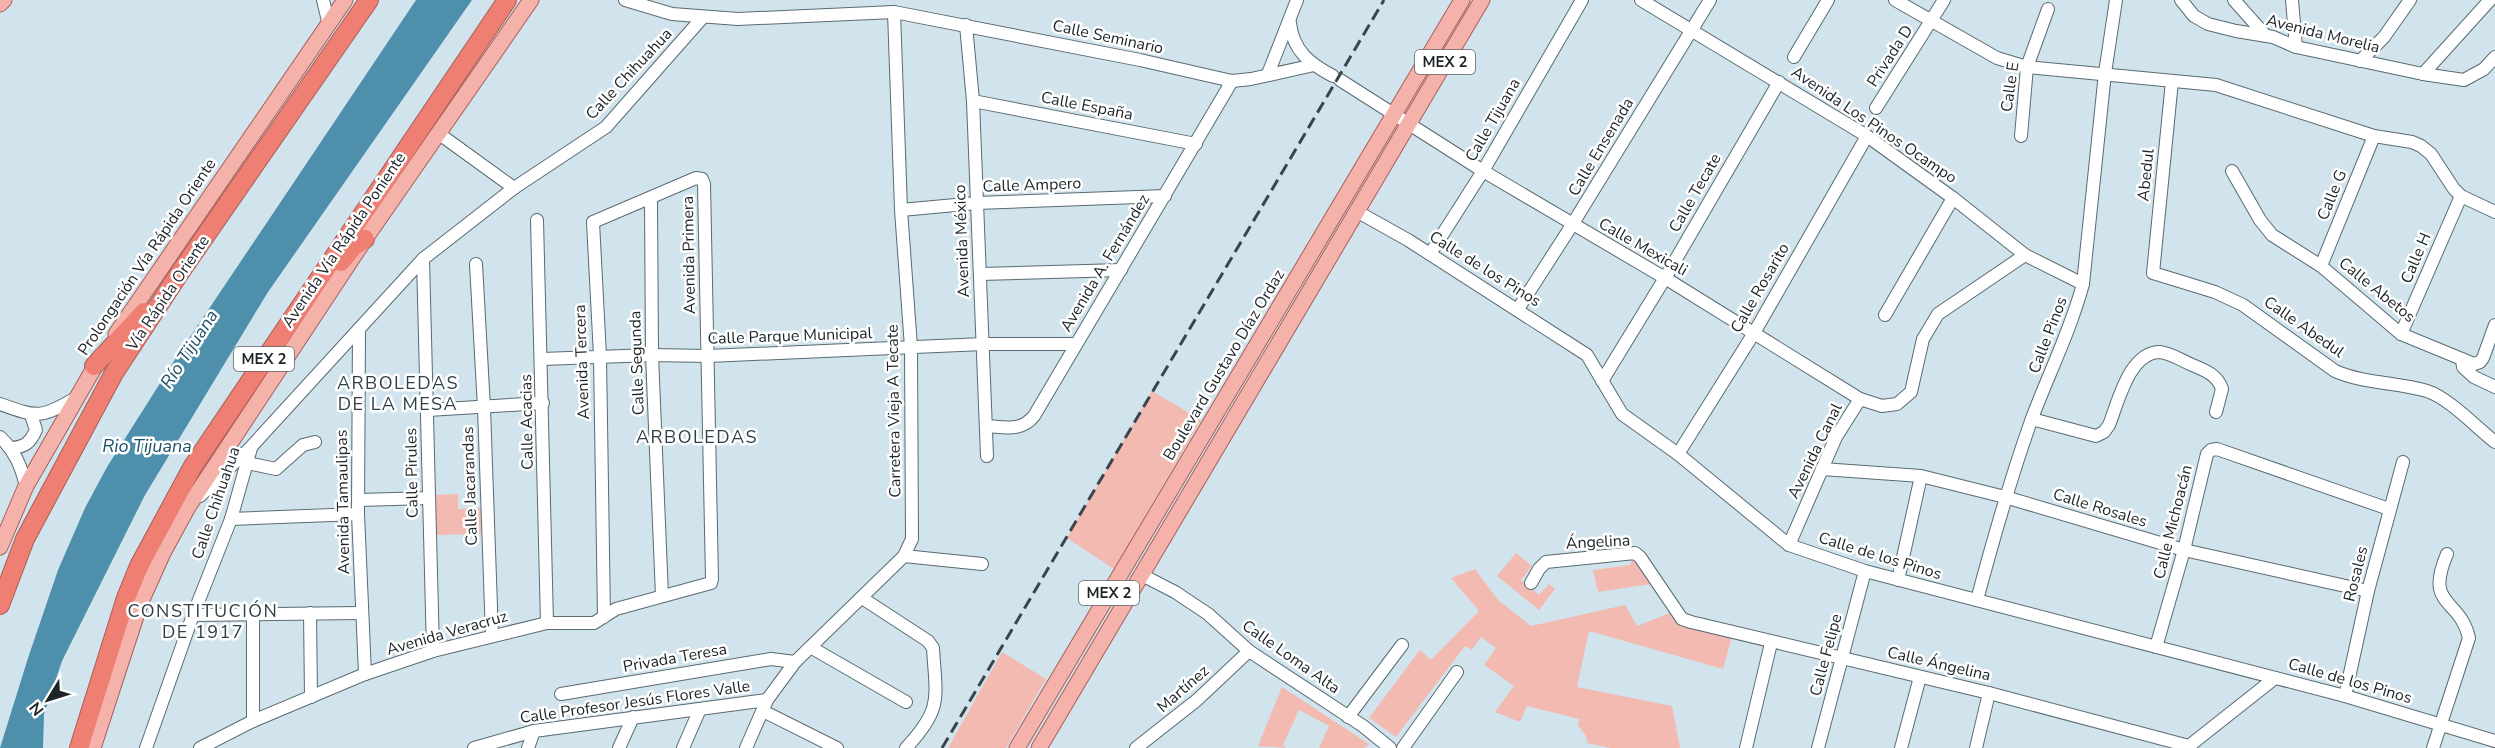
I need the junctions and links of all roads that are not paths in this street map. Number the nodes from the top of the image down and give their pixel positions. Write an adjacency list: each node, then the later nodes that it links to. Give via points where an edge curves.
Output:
1 (4, 0): 23 (main road)
2 (323, 0): 29 (street)
3 (345, 0): 29 (main road, Prolongación Vía Rápida Oriente)
4 (369, 0): 75 (highway, Vía Rápida Oriente)
5 (507, 0): 83 (highway, Avenida Vía Rápida Poniente / MEX 2)
6 (531, 0): 49 (main road)
7 (625, 0): 26 (street, Calle Seminario, via 672,14)
8 (1297, 0): 27 (street)
9 (1462, 0): 47 (main road, Boulevard Gustavo Díaz Ordaz / MEX 2)
10 (1482, 0): 48 (main road, MEX 2)
11 (1582, 0): 54 (street, Calle Tijuana)
12 (1641, 0): 31 (street, Avenida Los Pinos Ocampo)
13 (1710, 0): 31 (street, Calle Ensenada)
14 (1828, 0): 34 (street)
15 (1894, 0): 28 (street)
16 (1944, 0): 28 (street, Privada D)
17 (2116, 0): 39 (street, Calle Pinos)
18 (2181, 0): 32 (street, Avenida Morelia, via 2194,16 2208,24)
19 (2234, 0): 32 (street)
20 (2292, 0): 33 (street)
21 (2410, 0): 36 (street)
22 (2490, 0): 41 (street)
23 (0, 4)
24 (2048, 9): 38 (street, Calle E)
25 (894, 12): 26 (street, Calle Seminario); 30 (street, Calle Seminario); 63 (street, Carretera Vieja A Tecate)
26 (703, 17): 57 (street, Calle Chihuahua, via 606,126)
27 (1290, 22): 37 (street, Calle Mexicali, via 1296,46); 40 (street)
28 (1931, 22): 38 (street, via 1997,58); 46 (street, Privada D)
29 (329, 24): 95 (main road, Prolongación Vía Rápida Oriente)
30 (966, 25): 42 (street, Calle Seminario); 45 (street, Avenida México)
31 (1691, 29): 44 (street, Avenida Los Pinos Ocampo); 67 (street, Calle Ensenada)
32 (2266, 36): 33 (street, Avenida Morelia)
33 (2296, 47): 36 (street, Avenida Morelia)
34 (1794, 57)
35 (2495, 57): 41 (street, Avenida Morelia, via 2484,69 2464,80)
36 (2360, 62): 41 (street, Avenida Morelia)
37 (1314, 65): 40 (street, Calle Seminario); 47 (street, Calle Mexicali)
38 (2027, 67): 39 (street); 51 (street, Calle E)
39 (2105, 73): 43 (street); 79 (street, Calle Pinos)
40 (1268, 74): 42 (street, Calle Seminario)
41 (2423, 74)
42 (1232, 81): 53 (street, Avenida A. Fernández)
43 (2172, 81): 52 (street, via 2216,85); 76 (street, Abedul)
44 (1779, 82): 50 (street, Avenida Los Pinos Ocampo); 78 (street, Calle Tecate)
45 (973, 101): 53 (street, Calle España); 62 (street, Avenida México)
46 (1876, 108)
47 (1394, 116): 48 (street, Calle Mexicali); 109 (main road, Boulevard Gustavo Díaz Ordaz / MEX 2)
48 (1409, 125): 54 (street, Calle Mexicali); 64 (main road, MEX 2)
49 (438, 133): 57 (street); 68 (main road)
50 (1867, 136): 60 (street, Avenida Los Pinos Ocampo); 85 (street, Calle Rosarito)
51 (2021, 136)
52 (2374, 136): 59 (street, via 2421,146); 73 (street, Calle G)
53 (1196, 144): 58 (street, Avenida A. Fernández)
54 (1483, 171): 67 (street, Calle Mexicali); 69 (street, Calle Tijuana)
55 (2232, 171): 73 (street, Calle Abetos, via 2259,220 2272,235)
56 (702, 179): 61 (street, Avenida Tercera, via 696,178); 92 (street, Avenida Primera)
57 (513, 188): 71 (street, Calle Chihuahua)
58 (1165, 196): 62 (street, Calle Ampero); 74 (street, Avenida A. Fernández)
59 (2461, 196): 65 (street); 86 (street, Calle H)
60 (1953, 198): 70 (street, Avenida Los Pinos Ocampo); 81 (street)
61 (651, 200): 90 (street, Calle Segunda); 91 (street, Avenida Tercera, via 593,222)
62 (977, 203): 63 (street, Calle Ampero); 77 (street, Avenida México)
63 (901, 210): 89 (street, Carretera Vieja A Tecate)
64 (1358, 212): 69 (street, Calle de los Pinos); 113 (main road, MEX 2)
65 (2495, 212)
66 (537, 220): 93 (street, Calle Acacias)
67 (1572, 225): 78 (street, Calle Mexicali); 80 (street, Calle Ensenada)
68 (365, 239): 83 (highway, via 353,247 294,322); 125 (main road)
69 (1431, 254): 80 (street, Calle de los Pinos)
70 (2025, 255): 79 (street, Avenida Los Pinos Ocampo); 99 (street, Avenida Canal, via 1938,314 1923,339 1911,392 1897,404 1882,406)
71 (423, 259): 84 (street, Calle Chihuahua); 103 (street, Calle Pirules)
72 (476, 264): 102 (street, Calle Jacarandas)
73 (2321, 266): 86 (street, Calle Abetos)
74 (1121, 270): 77 (street); 88 (street, Avenida A. Fernández)
75 (182, 271): 95 (highway); 144 (highway, Vía Rápida Oriente, via 114,373 25,538)
76 (2152, 273): 111 (street, Calle Abedul, via 2215,292 2242,305 2335,371 2351,378 2428,391)
77 (980, 274): 87 (street, Avenida México)
78 (1665, 278): 85 (street, Calle Mexicali); 96 (street, Calle Tecate)
79 (2084, 284): 106 (street, Calle Pinos, via 2075,316)
80 (1518, 309): 96 (street, Calle de los Pinos, via 1587,355)
81 (1886, 315)
82 (2495, 325): 94 (street, Calle Abetos, via 2480,362)
83 (285, 327): 170 (highway, Avenida Vía Rápida Poniente / MEX 2, via 193,466 149,546 126,598)
84 (359, 329): 112 (street, Calle Chihuahua); 124 (street, Avenida Tamaulipas)
85 (1754, 333): 99 (street, Calle Mexicali); 115 (street, Calle Rosarito)
86 (2401, 334): 94 (street, Calle Abetos)
87 (983, 344): 88 (street, Calle Parque Municipal); 89 (street, Calle Parque Municipal); 107 (street, Avenida México)
88 (1075, 344): 107 (street, Avenida A. Fernández, via 1027,424 1019,428)
89 (910, 347): 92 (street, Calle Parque Municipal); 133 (street, Carretera Vieja A Tecate, via 912,538)
90 (652, 355): 91 (street, Calle Parque Municipal); 92 (street, Calle Parque Municipal); 141 (street, Calle Segunda)
91 (600, 356): 93 (street, Calle Parque Municipal); 149 (street, Avenida Tercera)
92 (708, 356): 138 (street, Avenida Primera)
93 (542, 359): 100 (street, Calle Acacias)
94 (2462, 359): 97 (street, via 2463,368)
95 (94, 366): 98 (main road, Prolongación Vía Rápida Oriente)
96 (1602, 381): 115 (street, Calle de los Pinos, via 1622,414)
97 (2495, 387)
98 (76, 398): 105 (street, via 50,412); 121 (main road, Prolongación Vía Rápida Oriente)
99 (1860, 399): 119 (street, Avenida Canal)
100 (543, 403): 102 (street); 151 (street, Calle Acacias)
101 (0, 404): 105 (street)
102 (484, 408): 103 (street); 152 (street, Calle Jacarandas)
103 (428, 410): 123 (street, Calle Pirules)
104 (2216, 412): 106 (street, via 2222,389 2214,375 2160,352 2149,354 2131,369 2104,432 2096,436)
105 (31, 415): 114 (street, via 36,430 32,440 25,446)
106 (2032, 419): 122 (street, Calle Pinos)
107 (986, 426): 116 (street, Avenida México)
108 (0, 437): 114 (street)
109 (1202, 438): 113 (main road); 191 (main road, Boulevard Gustavo Díaz Ordaz / MEX 2)
110 (315, 442): 118 (street, via 303,446 276,469)
111 (2495, 442)
112 (251, 447): 118 (street, Calle Chihuahua); 125 (street)
113 (1217, 447): 136 (main road, MEX 2)
114 (11, 448): 121 (street)
115 (1678, 454): 129 (street, Calle de los Pinos)
116 (987, 456)
117 (2403, 462): 126 (street, Rosales)
118 (247, 463): 128 (street, Calle Chihuahua)
119 (1822, 469): 120 (street, Calle Rosales); 129 (street, Avenida Canal)
120 (1921, 476): 122 (street, Calle Rosales); 137 (street)
121 (26, 486): 130 (main road, Prolongación Vía Rápida Oriente)
122 (2005, 497): 131 (street, Calle Rosales); 143 (street, Calle Pinos)
123 (429, 498): 124 (street); 157 (street, Calle Pirules)
124 (359, 500): 127 (street, Avenida Tamaulipas)
125 (188, 507): 181 (main road, via 140,604)
126 (2389, 509): 131 (street, Calle Michoacán, via 2211,450); 140 (street, Rosales)
127 (358, 514): 128 (street); 145 (street, Avenida Tamaulipas)
128 (231, 519): 147 (street, Calle Chihuahua)
129 (1789, 545): 135 (street, Calle de los Pinos)
130 (0, 547)
131 (2184, 550): 140 (street, Calle Rosales); 155 (street, Calle Michoacán)
132 (2447, 554): 176 (street, via 2438,587 2466,626 2469,638)
133 (904, 556): 134 (street); 142 (street)
134 (982, 564)
135 (1865, 571): 137 (street, Calle de los Pinos); 159 (street, Calle Felipe)
136 (1142, 575): 158 (street, Calle Loma Alta, via 1208,614); 192 (main road, MEX 2)
137 (1898, 579): 143 (street, Calle de los Pinos)
138 (711, 583): 141 (street, Avenida Veracruz)
139 (1531, 583): 150 (street, Ángelina, via 1546,562 1635,553)
140 (2368, 591): 167 (street, Rosales)
141 (662, 596): 149 (street, Avenida Veracruz, via 616,609)
142 (861, 598): 156 (street); 190 (street, via 931,644 937,703)
143 (1977, 600): 155 (street, Calle de los Pinos)
144 (0, 605)
145 (361, 613): 146 (street); 162 (street, Avenida Tamaulipas)
146 (310, 614): 148 (street); 168 (street)
147 (193, 615): 148 (street); 182 (street, Calle Chihuahua)
148 (253, 615): 175 (street)
149 (604, 617): 151 (street, Avenida Veracruz, via 594,623)
150 (1682, 619): 153 (street, Calle Ángelina)
151 (547, 623): 152 (street, Avenida Veracruz)
152 (492, 636): 157 (street, Avenida Veracruz)
153 (1771, 643): 159 (street, Calle Ángelina); 196 (street)
154 (1402, 645): 174 (street)
155 (2156, 647): 164 (street, Calle de los Pinos)
156 (812, 648): 160 (street); 169 (street)
157 (432, 651): 162 (street, Avenida Veracruz)
158 (1249, 651): 174 (street, Calle Loma Alta); 193 (street, Martínez, via 1197,700)
159 (1843, 658): 163 (street, Calle Ángelina); 197 (street, Calle Felipe)
160 (795, 662): 166 (street, Privada Teresa, via 771,659); 171 (street)
161 (1457, 672): 195 (street)
162 (365, 674): 168 (street, Avenida Veracruz)
163 (1920, 677): 165 (street, Calle Ángelina); 198 (street)
164 (2276, 678): 165 (street, Calle Ángelina, via 2189,746); 167 (street, Calle de los Pinos)
165 (1989, 693): 199 (street)
166 (561, 694)
167 (2345, 696): 176 (street, Calle de los Pinos)
168 (311, 697): 175 (street, Avenida Veracruz)
169 (906, 702)
170 (91, 705): 179 (highway, Avenida Vía Rápida Poniente / MEX 2); 180 (highway)
171 (765, 705): 172 (street, Calle Profesor Jesús Flores Valle); 188 (street); 189 (street)
172 (700, 709): 173 (street, Calle Profesor Jesús Flores Valle); 187 (street)
173 (633, 717): 177 (street, Calle Profesor Jesús Flores Valle); 186 (street)
174 (1348, 717): 194 (street, Calle Loma Alta)
175 (253, 721): 183 (street, Avenida Veracruz)
176 (2439, 724): 178 (street, Calle de los Pinos); 200 (street)
177 (534, 731): 184 (street, Calle Profesor Jesús Flores Valle); 185 (street)
178 (2495, 741)
179 (79, 748)
180 (86, 748)
181 (93, 748)
182 (146, 748)
183 (200, 748)
184 (474, 748)
185 (528, 748)
186 (619, 748)
187 (683, 748)
188 (746, 748)
189 (837, 748)
190 (906, 748)
191 (1017, 748)
192 (1039, 748)
193 (1136, 748)
194 (1390, 748)
195 (1403, 748)
196 (1746, 748)
197 (1818, 748)
198 (1901, 748)
199 (1976, 748)
200 (2433, 748)

